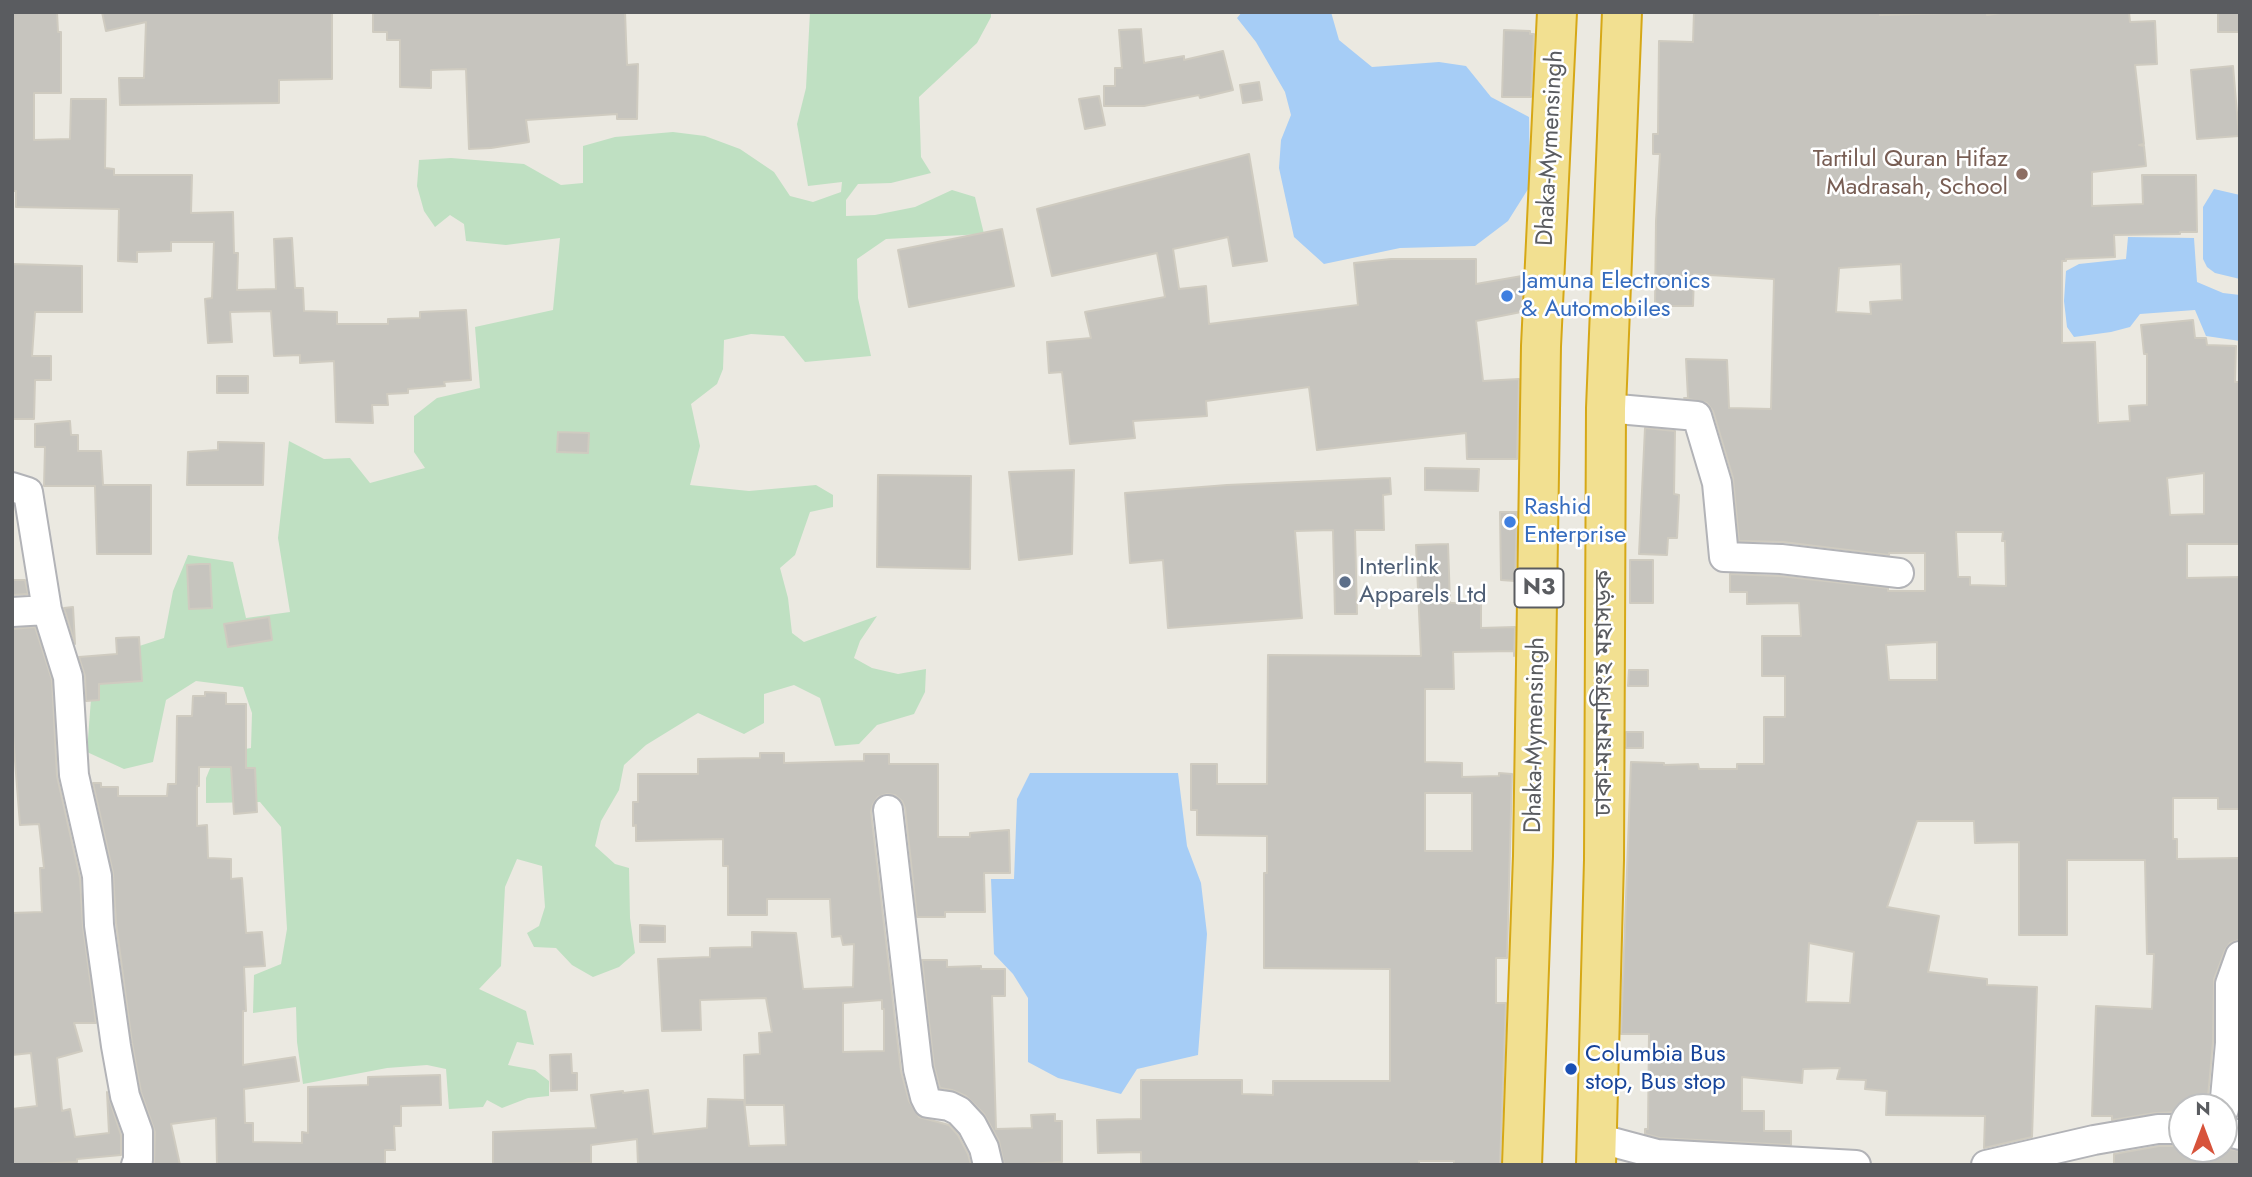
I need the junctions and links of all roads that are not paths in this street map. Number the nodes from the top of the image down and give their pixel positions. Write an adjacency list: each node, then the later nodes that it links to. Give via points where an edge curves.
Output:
1 (1557, 12): 15 (highway, Dhaka-Mymensingh / N3, via 1541,345 1534,829)
2 (1622, 12): 3 (highway, ঢাকা-ময়মনসিংহ মহাসড়ক)
3 (1606, 408): 5 (street, via 1697,416 1717,483 1724,557); 12 (highway, ঢাকা-ময়মনসিংহ মহাসড়ক, via 1604,860)
4 (12, 487): 6 (street, via 29,492)
5 (1899, 573)
6 (47, 610): 7 (street); 13 (street, via 68,677 74,775 97,876 116,1046 125,1096 138,1132)
7 (12, 612)
8 (888, 810): 14 (street, via 925,1097 928,1103 959,1111 972,1125)
9 (2240, 956): 10 (street, via 2230,984)
10 (2225, 1093)
11 (2168, 1129): 17 (street, via 2094,1140)
12 (1596, 1152): 16 (street)
13 (136, 1165)
14 (988, 1165)
15 (1522, 1165)
16 (1856, 1165)
17 (1986, 1165)

